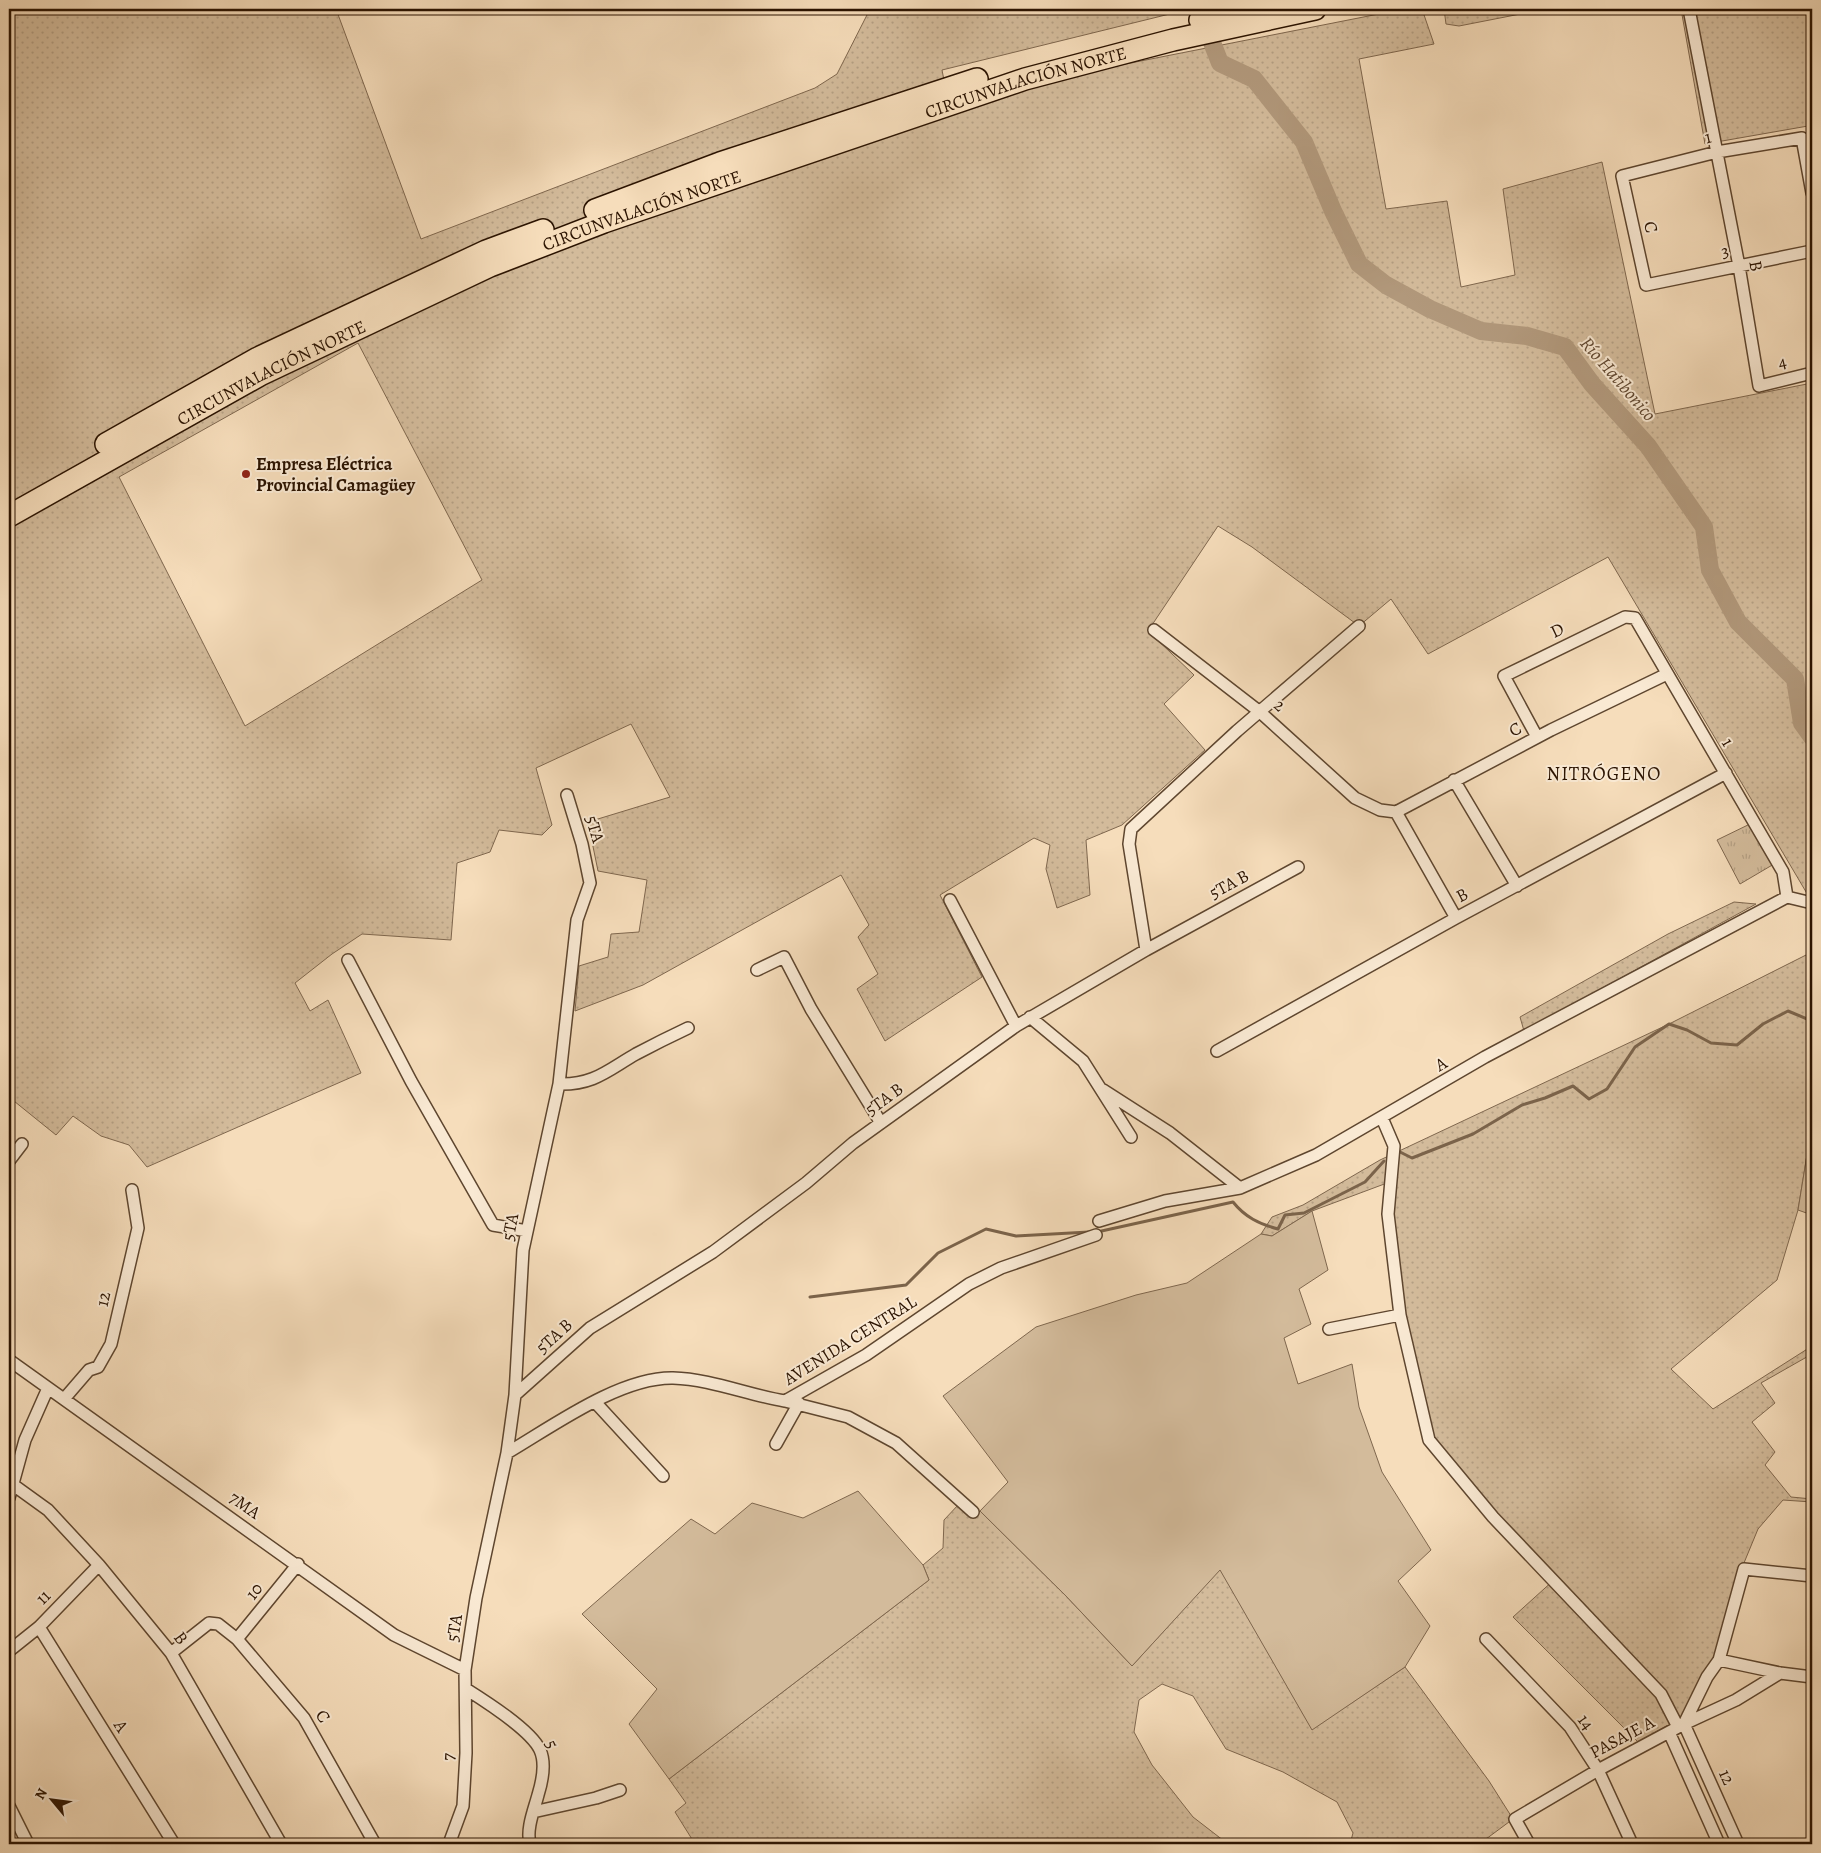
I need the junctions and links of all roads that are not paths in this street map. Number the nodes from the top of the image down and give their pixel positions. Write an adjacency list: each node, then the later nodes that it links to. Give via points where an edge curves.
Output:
1 (1315, 9): 3 (highway, CIRCUNVALACIÓN NORTE)
2 (1689, 9): 5 (street, B)
3 (1236, 16): 4 (highway, CIRCUNVALACIÓN NORTE)
4 (1171, 34): 13 (highway, CIRCUNVALACIÓN NORTE, via 1020,66 746,154 486,251 258,358); 14 (highway, CIRCUNVALACIÓN NORTE, via 1025,78 604,222 490,266 260,375)
5 (1717, 152): 6 (street, 1); 7 (street, 1, via 1802,138); 9 (street, B)
6 (1622, 176): 10 (street, C)
7 (1812, 193)
8 (1812, 251): 9 (street, 3)
9 (1739, 266): 10 (street, 3); 12 (street, B)
10 (1646, 285)
11 (1812, 373): 12 (street, 4)
12 (1759, 386)
13 (9, 499)
14 (9, 516)
15 (1625, 617): 18 (street, 1, via 1635,618); 20 (street, D, via 1504,676)
16 (1359, 626): 19 (street)
17 (1154, 630): 19 (street, 2)
18 (1667, 674): 20 (street, C); 21 (street, 1)
19 (1260, 712): 24 (street, 2, via 1355,798 1380,810); 31 (street, via 1131,829 1129,844)
20 (1537, 738): 22 (street, C)
21 (1726, 773): 26 (street, B); 27 (street, 1, via 1784,872)
22 (1454, 780): 24 (street, C); 26 (street)
23 (567, 795): 38 (street, 5TA, via 590,883 577,920)
24 (1396, 812): 30 (street)
25 (1298, 867): 31 (street, 5TA B)
26 (1516, 886): 30 (street, B)
27 (1787, 897): 29 (street); 40 (street, A, via 1485,1057)
28 (950, 900): 35 (street)
29 (1812, 903)
30 (1456, 918): 37 (street, B)
31 (1146, 950): 34 (street, 5TA B)
32 (348, 960): 48 (street, via 492,1225)
33 (757, 970): 41 (street, via 784,958 811,1009)
34 (1030, 1017): 35 (street, 5TA B); 39 (street, via 1083,1061)
35 (1016, 1026): 41 (street, 5TA B)
36 (688, 1028): 38 (street, via 595,1080)
37 (1217, 1051)
38 (559, 1084): 48 (street, 5TA)
39 (1103, 1090): 42 (street); 45 (street, via 1170,1132)
40 (1382, 1118): 45 (street, A, via 1316,1155); 50 (street, via 1394,1146 1388,1214)
41 (881, 1123): 54 (street, 5TA B, via 713,1252 590,1328)
42 (1131, 1137)
43 (22, 1144): 44 (street)
44 (9, 1161)
45 (1240, 1188): 47 (street, A, via 1165,1202)
46 (132, 1190): 55 (street, 12, via 138,1228 111,1344 98,1367 89,1370)
47 (1099, 1221)
48 (527, 1231): 54 (street, 5TA, via 523,1250)
49 (1096, 1235): 56 (street, AVENIDA CENTRAL, via 1001,1268 969,1284 866,1355)
50 (1400, 1315): 51 (street); 78 (street, via 1429,1440 1492,1517 1661,1694)
51 (1330, 1329)
52 (9, 1360): 53 (street, 7MA)
53 (48, 1388): 55 (street, 7MA); 62 (street, via 25,1440)
54 (515, 1395): 60 (street, 5TA)
55 (64, 1399): 65 (street, 7MA)
56 (785, 1401): 57 (street, AVENIDA CENTRAL, via 673,1378 646,1379); 58 (street)
57 (595, 1402): 60 (street, AVENIDA CENTRAL); 61 (street)
58 (799, 1403): 59 (street); 64 (street, via 848,1417 896,1442)
59 (776, 1444)
60 (507, 1453): 74 (street, 5TA, via 476,1598)
61 (663, 1476)
62 (12, 1484): 63 (street); 66 (street, B, via 48,1510)
63 (9, 1498)
64 (973, 1512)
65 (298, 1564): 69 (street, 10); 74 (street, 7MA, via 394,1635)
66 (99, 1565): 68 (street, 11); 72 (street, B)
67 (1812, 1576): 73 (street, via 1744,1569)
68 (39, 1626): 71 (street, 11); 84 (street, A)
69 (238, 1639): 72 (street, C, via 218,1624 209,1622); 86 (street, C, via 304,1718)
70 (1486, 1639): 79 (street, 14, via 1570,1727)
71 (9, 1651)
72 (171, 1653): 85 (street, B)
73 (1719, 1660): 75 (street); 78 (street)
74 (465, 1670): 77 (street, 7)
75 (1780, 1673): 76 (street); 78 (street, PASAJE A, via 1736,1700)
76 (1812, 1677)
77 (466, 1689): 82 (street, 5, via 522,1729 540,1750 543,1778); 87 (street, 7, via 463,1806)
78 (1677, 1728): 79 (street, PASAJE A); 91 (street, 12); 92 (street, 12)
79 (1598, 1770): 89 (street, PASAJE A, via 1514,1818); 90 (street, 14)
80 (620, 1790): 82 (street)
81 (9, 1806): 83 (street)
82 (533, 1812): 88 (street, 5)
83 (28, 1844)
84 (174, 1844)
85 (281, 1844)
86 (375, 1844)
87 (449, 1844)
88 (530, 1844)
89 (1529, 1844)
90 (1632, 1844)
91 (1719, 1844)
92 (1738, 1844)

